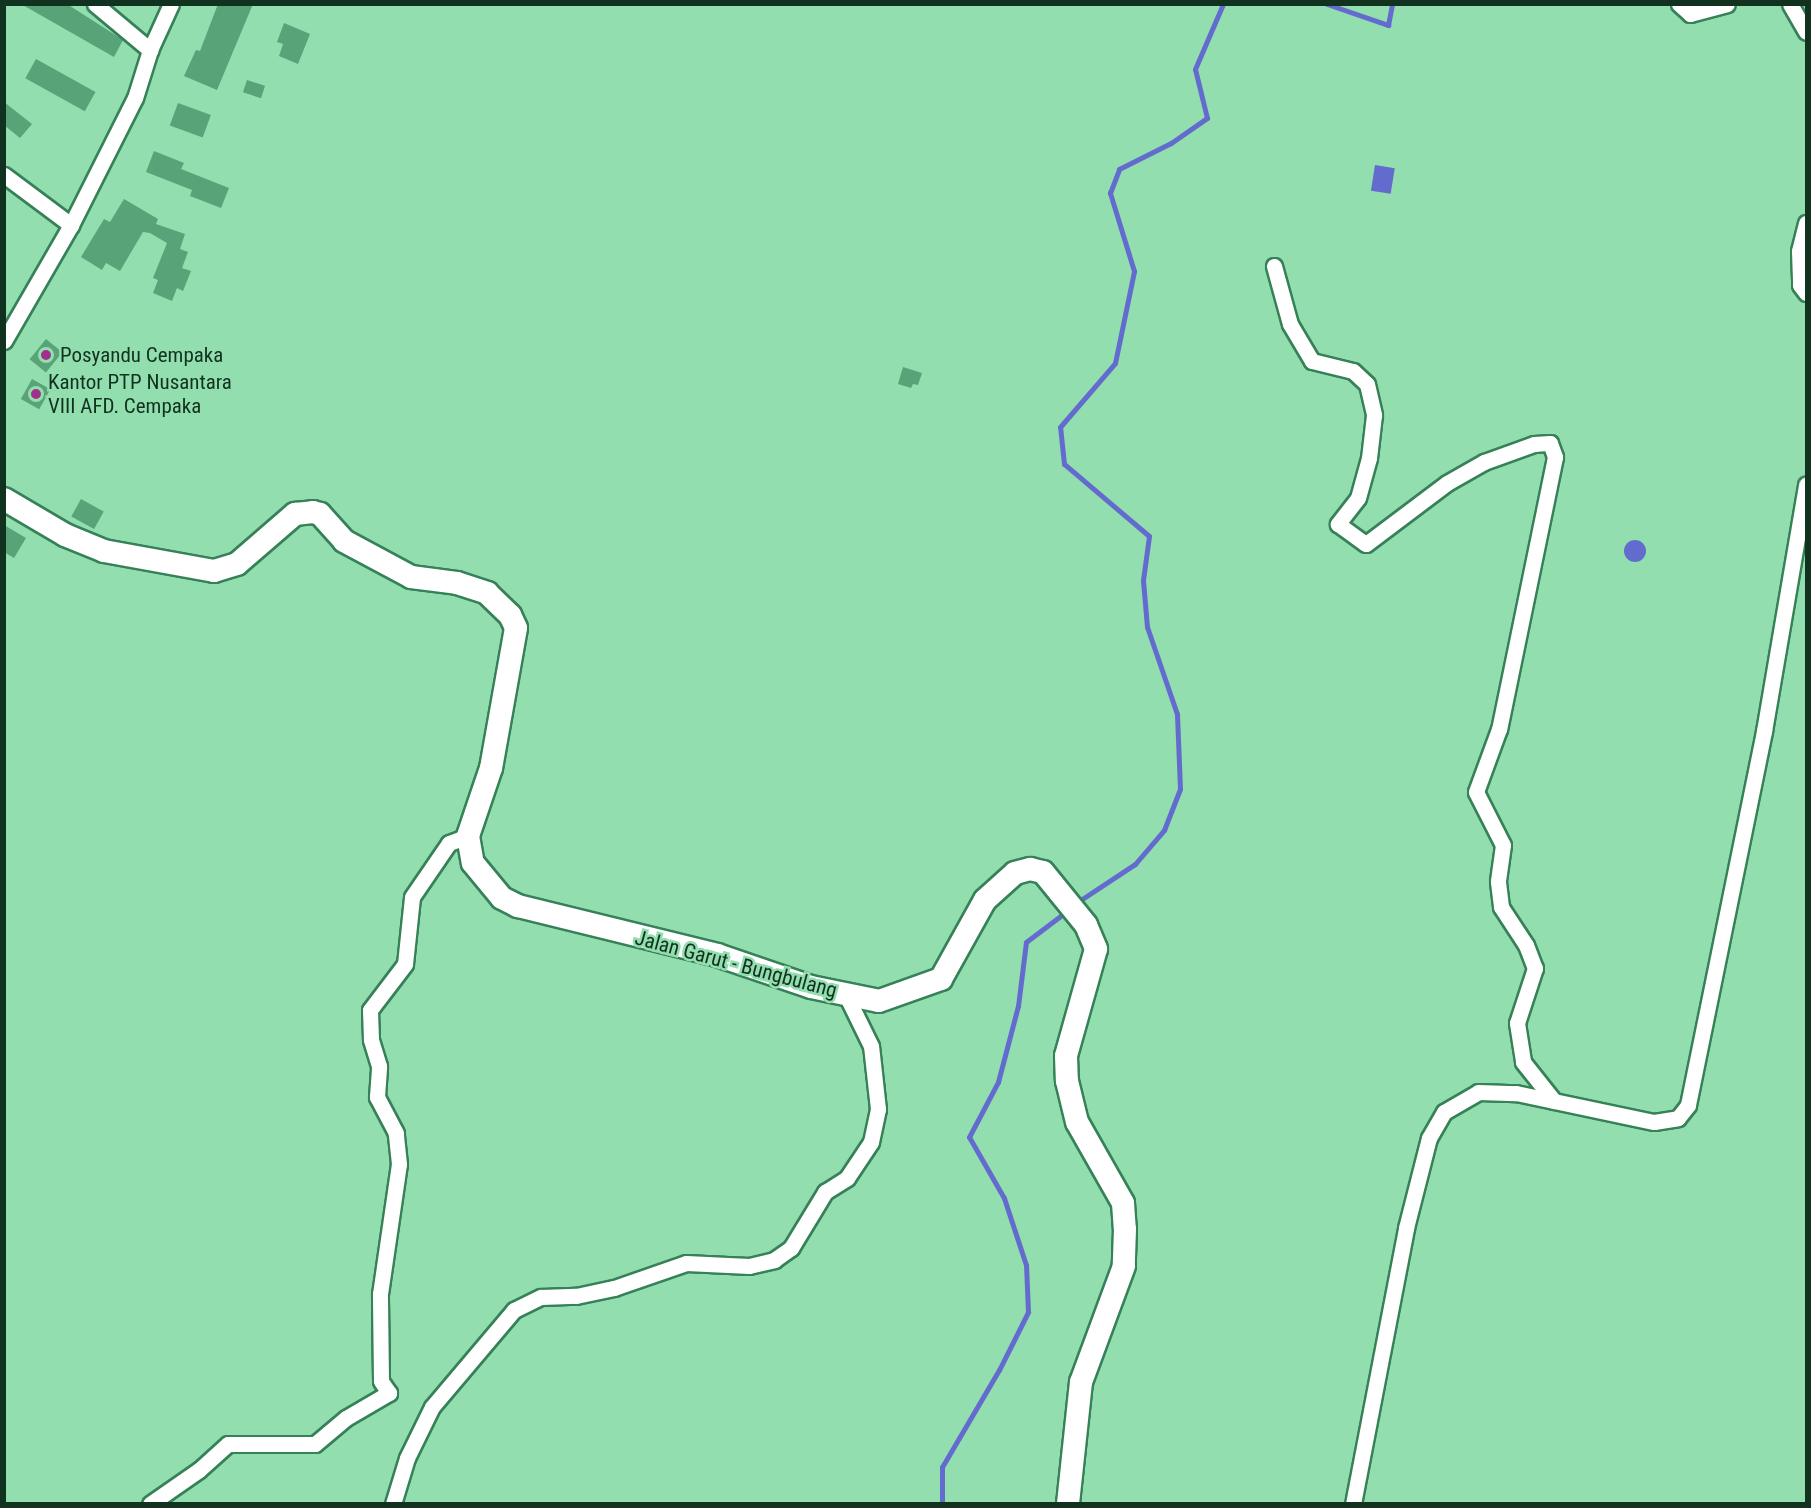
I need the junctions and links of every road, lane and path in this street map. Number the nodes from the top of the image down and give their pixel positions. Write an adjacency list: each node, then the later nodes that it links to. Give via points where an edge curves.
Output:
1 (95, 4): 7 (street)
2 (171, 4): 7 (street)
3 (1679, 4): 4 (street, via 1690,14)
4 (1727, 4)
5 (1790, 4): 6 (street)
6 (1806, 32)
7 (150, 51): 10 (street, via 135,98)
8 (4, 175): 10 (street)
9 (1806, 223): 12 (street, via 1799,251 1800,285)
10 (71, 225): 13 (street)
11 (1274, 266): 18 (street, via 1290,324 1312,361 1353,371 1367,384 1374,414 1369,458 1358,498 1338,524 1366,544 1447,483 1484,462 1534,444 1550,443 1555,457 1499,729 1476,792 1503,845 1498,882 1501,907 1526,945 1535,968 1517,1023 1523,1062)
12 (1806, 293)
13 (4, 341)
14 (1806, 485): 18 (street, via 1764,731 1688,1105 1678,1118 1654,1122)
15 (4, 499): 16 (main road, via 65,535 104,551 214,571 237,564 295,514 312,512 320,514 344,541 411,577 457,583 487,593 510,615 516,628 493,758)
16 (468, 836): 17 (main road, Jalan Garut - Bungbulang, via 473,863 502,898 518,906 717,955 811,987); 19 (street, via 449,843 412,897 405,964 370,1010 371,1039 380,1066 377,1097 396,1133 399,1164 380,1294 381,1381 390,1393 346,1418 315,1444 228,1444 199,1470)
17 (845, 993): 20 (street, via 870,1046 878,1109 871,1142 847,1178 825,1192 791,1248 774,1260 749,1266 686,1263 614,1288 576,1296 541,1297 514,1310 432,1407 407,1458); 21 (main road, Jalan Garut - Bungbulang, via 879,1001 941,979 985,900 1016,873 1030,869 1043,872 1056,885 1086,925 1096,949 1066,1056 1067,1081 1077,1122 1123,1203 1124,1257 1116,1293 1081,1382)
18 (1554, 1101): 22 (street, via 1516,1093 1478,1092 1444,1112 1429,1138 1406,1228)
19 (150, 1503)
20 (393, 1503)
21 (1068, 1503)
22 (1353, 1503)

